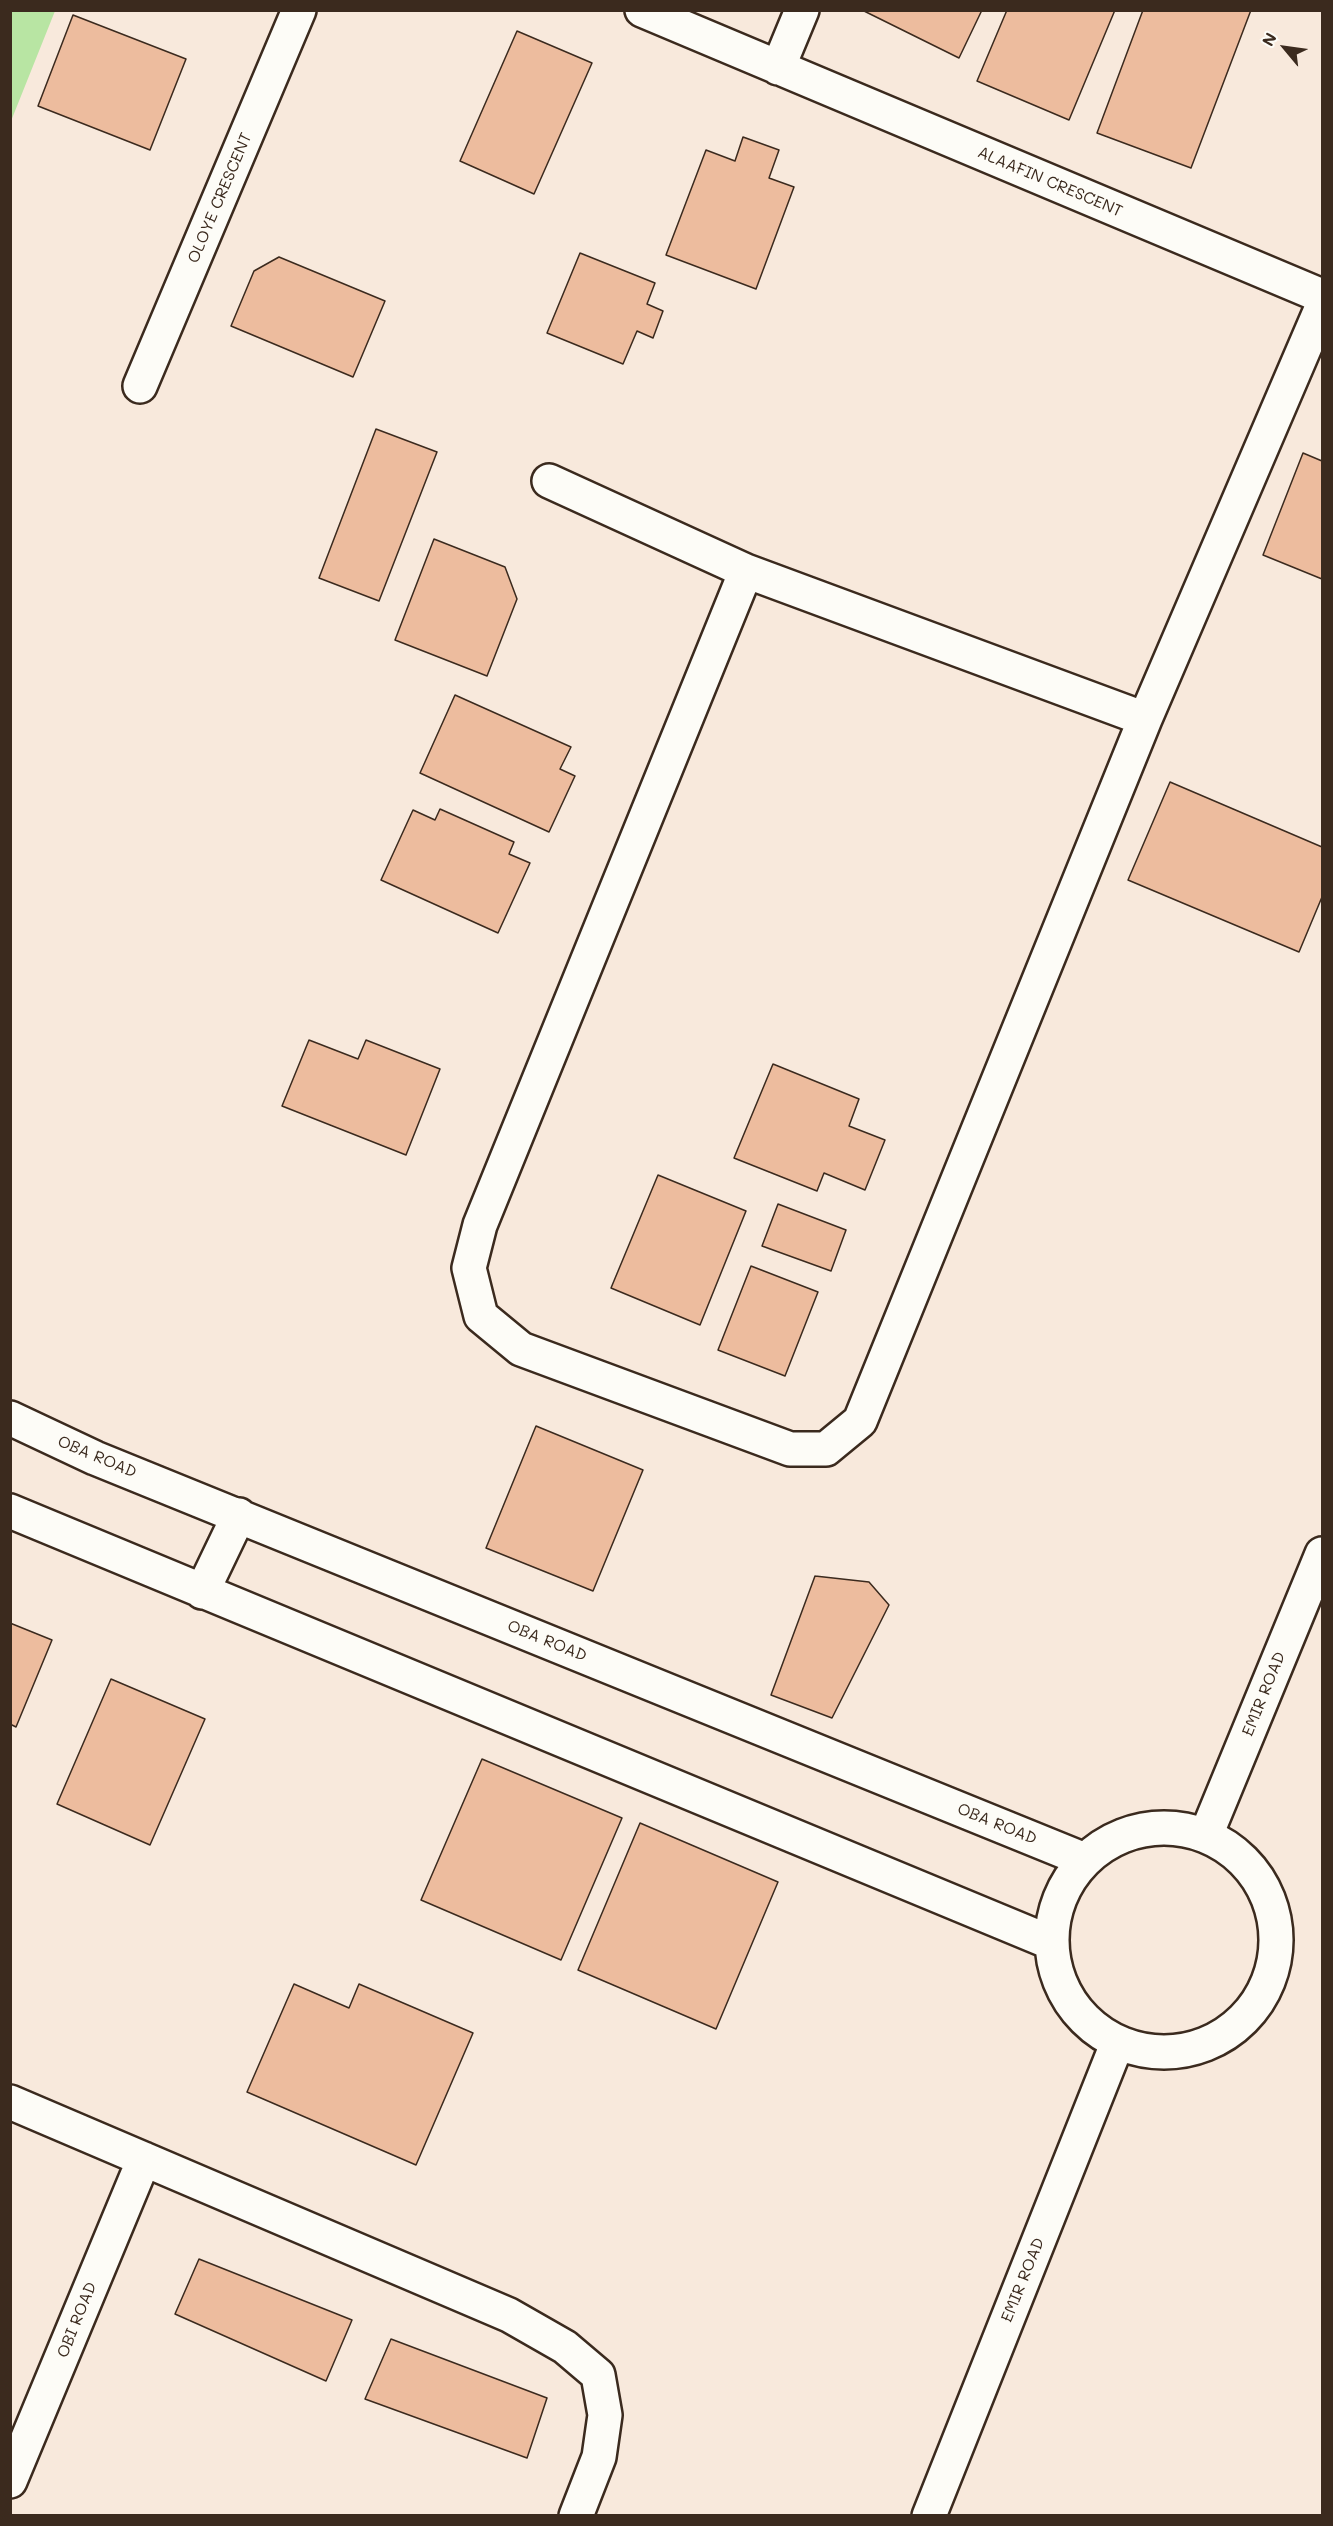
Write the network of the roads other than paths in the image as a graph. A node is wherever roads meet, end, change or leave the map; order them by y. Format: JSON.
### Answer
{"nodes":[{"id":1,"x":299,"y":10,"type":"edge"},
{"id":2,"x":642,"y":10,"type":"edge"},
{"id":3,"x":802,"y":10,"type":"edge"},
{"id":4,"x":778,"y":68,"type":"junction"},
{"id":5,"x":1323,"y":296,"type":"edge"},
{"id":6,"x":1323,"y":307,"type":"edge"},
{"id":7,"x":140,"y":386,"type":"dead end"},
{"id":8,"x":549,"y":481,"type":"dead end"},
{"id":9,"x":746,"y":571,"type":"junction"},
{"id":10,"x":1145,"y":719,"type":"junction"},
{"id":11,"x":12,"y":1425,"type":"edge"},
{"id":12,"x":10,"y":1511,"type":"edge"},
{"id":13,"x":239,"y":1515,"type":"junction"},
{"id":14,"x":1323,"y":1554,"type":"edge"},
{"id":15,"x":202,"y":1592,"type":"junction"},
{"id":16,"x":1206,"y":1835,"type":"junction"},
{"id":17,"x":1085,"y":1860,"type":"junction"},
{"id":18,"x":1052,"y":1943,"type":"junction"},
{"id":19,"x":1117,"y":2044,"type":"junction"},
{"id":20,"x":10,"y":2102,"type":"edge"},
{"id":21,"x":144,"y":2159,"type":"junction"},
{"id":22,"x":10,"y":2481,"type":"edge"},
{"id":23,"x":576,"y":2516,"type":"edge"},
{"id":24,"x":929,"y":2516,"type":"edge"}],
"edges":[{"from":1,"to":7,"type":"street","name":"OLOYE CRESCENT"},
{"from":2,"to":4,"type":"street","name":"ALAAFIN CRESCENT"},
{"from":3,"to":4,"type":"street"},
{"from":4,"to":5,"type":"street","name":"ALAAFIN CRESCENT"},
{"from":6,"to":10,"type":"street"},
{"from":8,"to":9,"type":"street"},
{"from":9,"to":10,"type":"street"},
{"from":9,"to":10,"type":"street"},
{"from":11,"to":13,"type":"street","name":"OBA ROAD"},
{"from":12,"to":15,"type":"street"},
{"from":13,"to":15,"type":"street"},
{"from":13,"to":17,"type":"street","name":"OBA ROAD"},
{"from":14,"to":16,"type":"street","name":"EMIR ROAD"},
{"from":15,"to":18,"type":"street"},
{"from":16,"to":17,"type":"street"},
{"from":16,"to":19,"type":"street"},
{"from":17,"to":18,"type":"street"},
{"from":18,"to":19,"type":"street"},
{"from":19,"to":24,"type":"street","name":"EMIR ROAD"},
{"from":20,"to":21,"type":"street"},
{"from":21,"to":22,"type":"street","name":"OBI ROAD"},
{"from":21,"to":23,"type":"street"}]}
